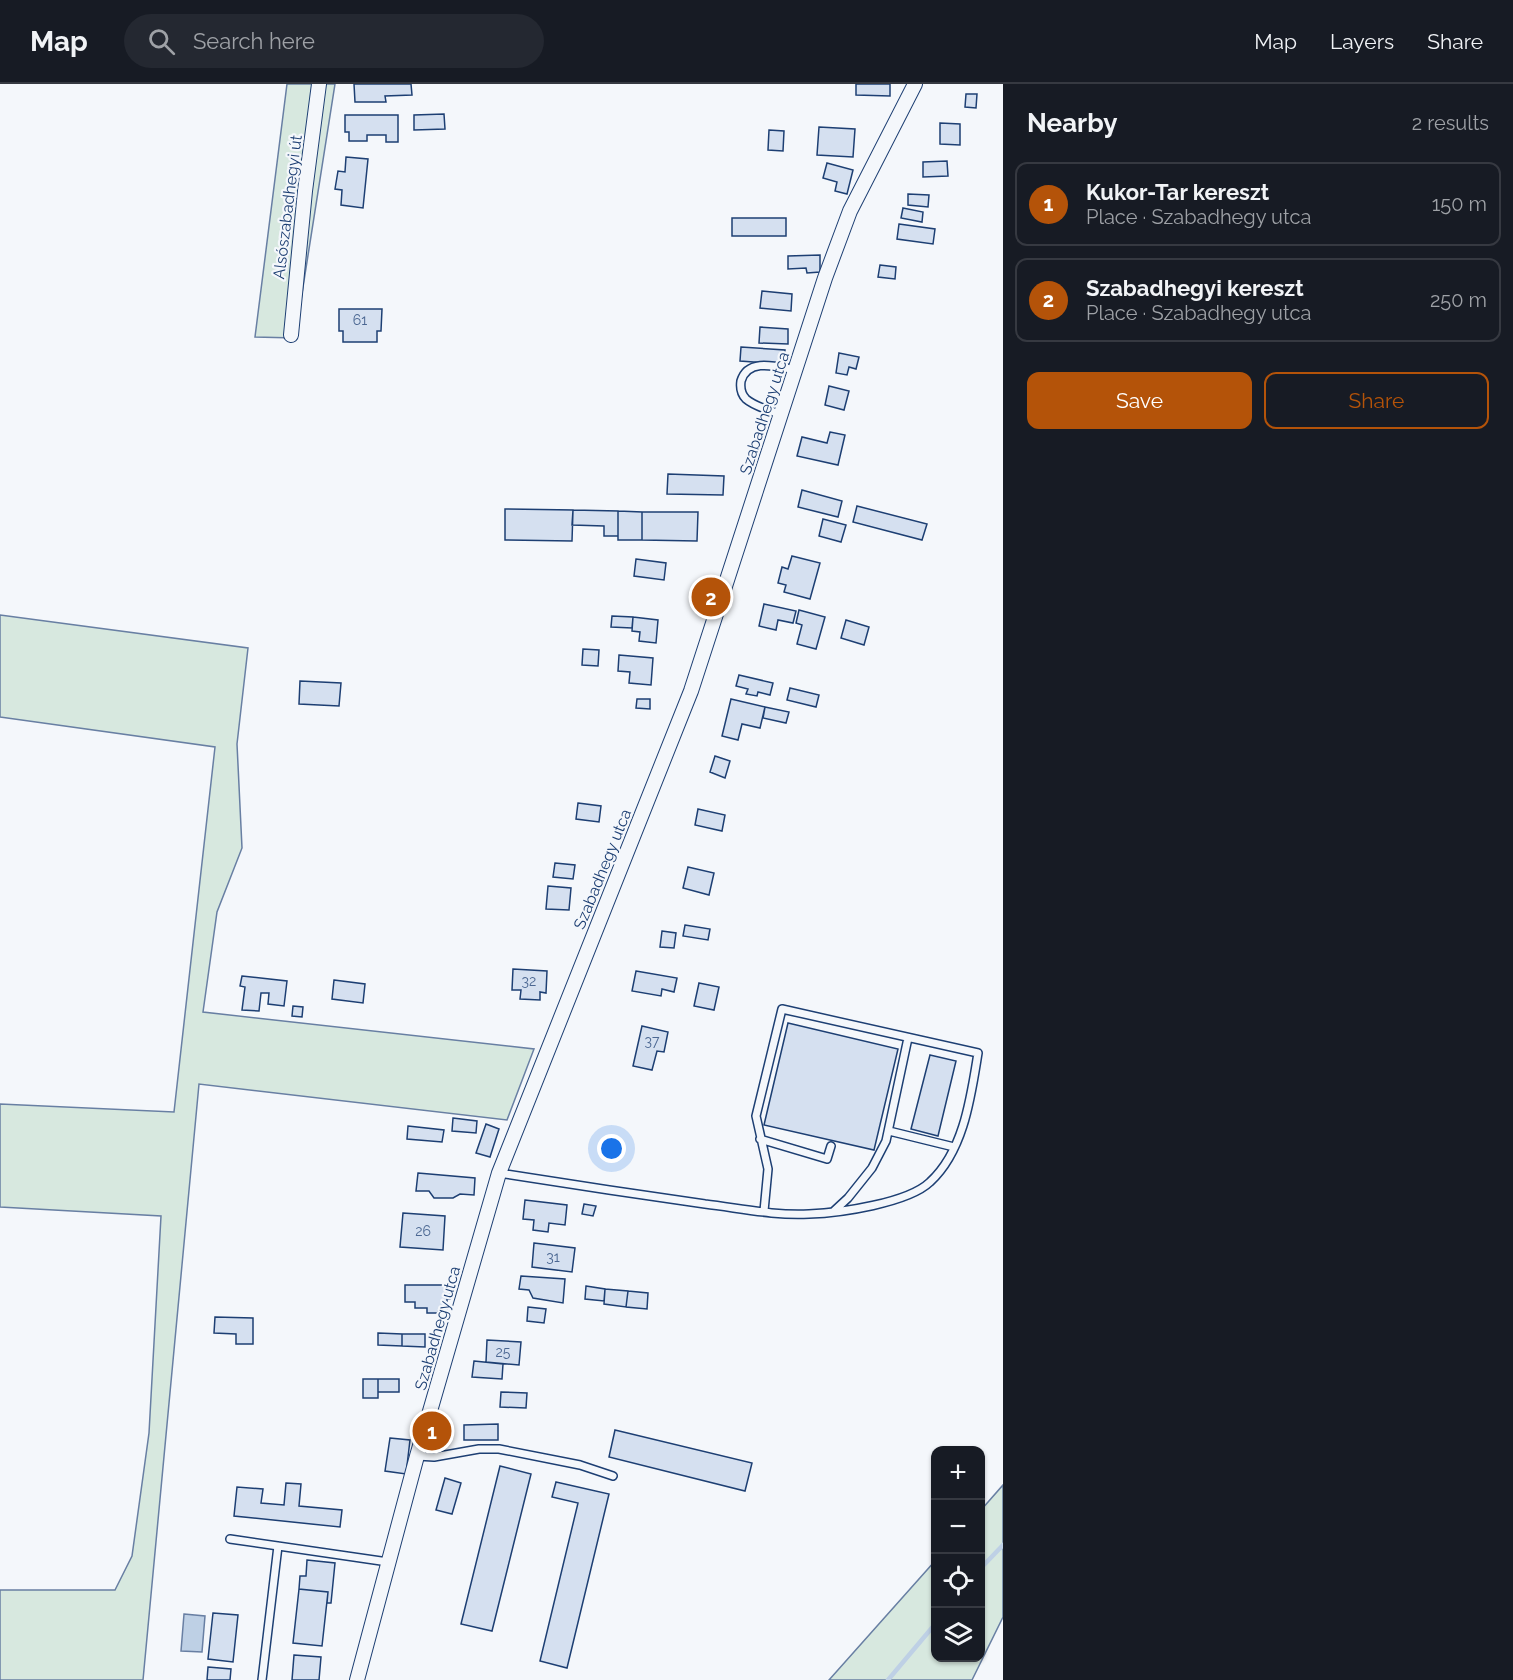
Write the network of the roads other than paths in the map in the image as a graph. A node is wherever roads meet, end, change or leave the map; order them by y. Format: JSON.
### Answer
{"nodes":[{"id":1,"x":319,"y":84,"type":"edge"},
{"id":2,"x":915,"y":84,"type":"edge"},
{"id":3,"x":291,"y":335,"type":"dead end"},
{"id":4,"x":796,"y":370,"type":"junction"},
{"id":5,"x":781,"y":415,"type":"junction"},
{"id":6,"x":908,"y":1038,"type":"junction"},
{"id":7,"x":889,"y":1131,"type":"junction"},
{"id":8,"x":760,"y":1139,"type":"junction"},
{"id":9,"x":831,"y":1146,"type":"dead end"},
{"id":10,"x":954,"y":1147,"type":"junction"},
{"id":11,"x":499,"y":1173,"type":"junction"},
{"id":12,"x":764,"y":1211,"type":"junction"},
{"id":13,"x":834,"y":1211,"type":"junction"},
{"id":14,"x":417,"y":1456,"type":"junction"},
{"id":15,"x":613,"y":1476,"type":"dead end"},
{"id":16,"x":230,"y":1539,"type":"dead end"},
{"id":17,"x":278,"y":1546,"type":"junction"},
{"id":18,"x":388,"y":1562,"type":"junction"},
{"id":19,"x":262,"y":1680,"type":"edge"},
{"id":20,"x":357,"y":1680,"type":"edge"}],
"edges":[{"from":1,"to":3,"type":"street","name":"Alsószabadhegyi út"},
{"from":2,"to":4,"type":"street","name":"Szabadhegy utca"},
{"from":4,"to":5,"type":"street","name":"Szabadhegy utca"},
{"from":4,"to":5,"type":"lane"},
{"from":5,"to":11,"type":"street","name":"Szabadhegy utca"},
{"from":6,"to":7,"type":"lane"},
{"from":6,"to":8,"type":"lane"},
{"from":6,"to":10,"type":"lane"},
{"from":7,"to":10,"type":"lane"},
{"from":7,"to":13,"type":"lane"},
{"from":8,"to":9,"type":"lane"},
{"from":8,"to":12,"type":"lane"},
{"from":10,"to":13,"type":"lane"},
{"from":11,"to":12,"type":"lane"},
{"from":11,"to":14,"type":"street","name":"Szabadhegy utca"},
{"from":12,"to":13,"type":"lane"},
{"from":14,"to":15,"type":"lane"},
{"from":14,"to":18,"type":"street","name":"Szabadhegy utca"},
{"from":16,"to":17,"type":"lane"},
{"from":17,"to":18,"type":"lane"},
{"from":17,"to":19,"type":"lane"},
{"from":18,"to":20,"type":"street","name":"Szabadhegy utca"}]}
